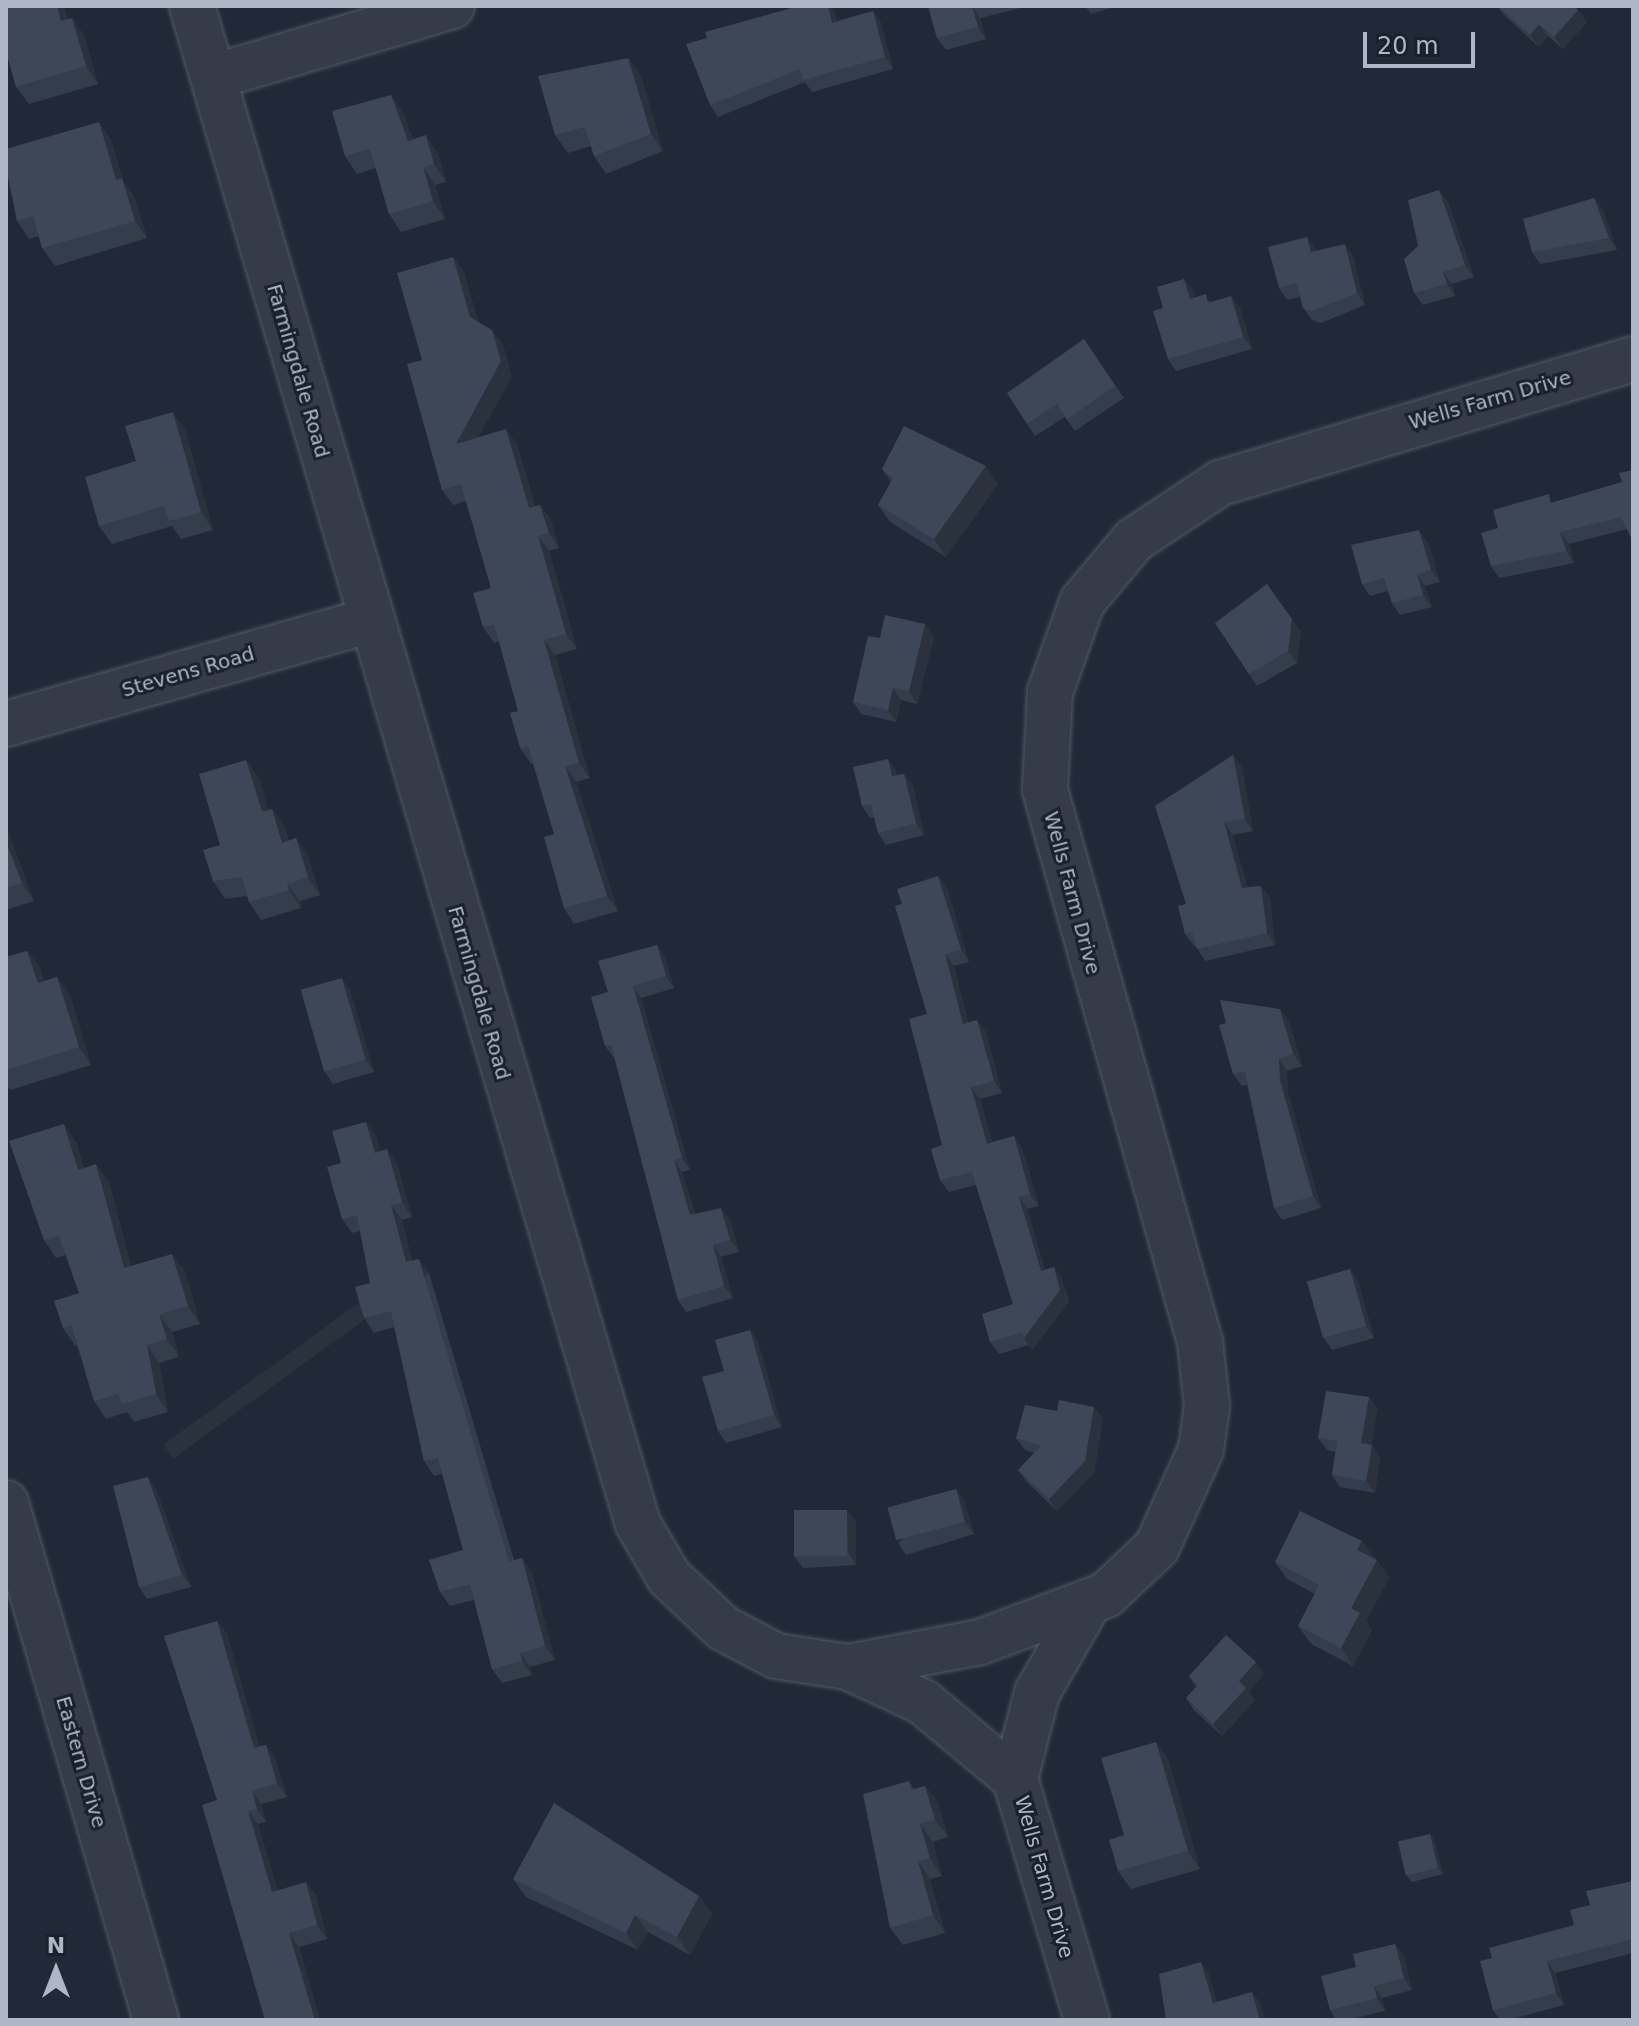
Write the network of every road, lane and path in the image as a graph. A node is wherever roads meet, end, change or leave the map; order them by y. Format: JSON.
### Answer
{"nodes":[{"id":1,"x":192,"y":6,"type":"edge"},
{"id":2,"x":452,"y":6,"type":"edge"},
{"id":3,"x":213,"y":77,"type":"junction"},
{"id":4,"x":1633,"y":359,"type":"edge"},
{"id":5,"x":371,"y":620,"type":"junction"},
{"id":6,"x":6,"y":724,"type":"edge"},
{"id":7,"x":6,"y":1503,"type":"edge"},
{"id":8,"x":1088,"y":1604,"type":"junction"},
{"id":9,"x":848,"y":1667,"type":"junction"},
{"id":10,"x":1015,"y":1779,"type":"junction"},
{"id":11,"x":156,"y":2020,"type":"edge"},
{"id":12,"x":1087,"y":2020,"type":"edge"}],
"edges":[{"from":1,"to":3,"type":"street","name":"Farmingdale Road"},
{"from":2,"to":3,"type":"street"},
{"from":3,"to":5,"type":"street","name":"Farmingdale Road"},
{"from":4,"to":8,"type":"street","name":"Wells Farm Drive"},
{"from":5,"to":6,"type":"street","name":"Stevens Road"},
{"from":5,"to":9,"type":"street","name":"Farmingdale Road"},
{"from":7,"to":11,"type":"street","name":"Eastern Drive"},
{"from":8,"to":9,"type":"street","name":"Wells Farm Drive"},
{"from":8,"to":10,"type":"street","name":"Wells Farm Drive"},
{"from":9,"to":10,"type":"street","name":"Farmingdale Road"},
{"from":10,"to":12,"type":"street","name":"Wells Farm Drive"}]}
